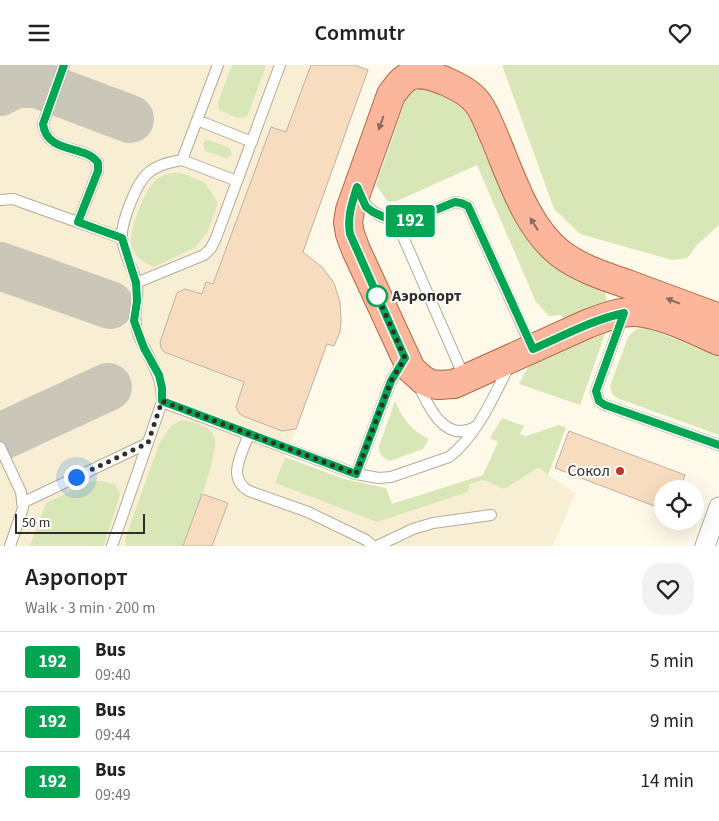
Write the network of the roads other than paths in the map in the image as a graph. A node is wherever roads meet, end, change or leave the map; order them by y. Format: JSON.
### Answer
{"nodes":[{"id":1,"x":64,"y":65,"type":"edge"},
{"id":2,"x":218,"y":65,"type":"edge"},
{"id":3,"x":280,"y":65,"type":"edge"},
{"id":4,"x":424,"y":71,"type":"edge"},
{"id":5,"x":197,"y":120,"type":"junction"},
{"id":6,"x":252,"y":141,"type":"junction"},
{"id":7,"x":182,"y":160,"type":"junction"},
{"id":8,"x":237,"y":181,"type":"junction"},
{"id":9,"x":357,"y":187,"type":"junction"},
{"id":10,"x":0,"y":200,"type":"edge"},
{"id":11,"x":78,"y":222,"type":"junction"},
{"id":12,"x":397,"y":223,"type":"junction"},
{"id":13,"x":122,"y":238,"type":"junction"},
{"id":14,"x":136,"y":283,"type":"junction"},
{"id":15,"x":624,"y":313,"type":"junction"},
{"id":16,"x":719,"y":319,"type":"edge"},
{"id":17,"x":719,"y":341,"type":"edge"},
{"id":18,"x":523,"y":354,"type":"junction"},
{"id":19,"x":408,"y":363,"type":"junction"},
{"id":20,"x":465,"y":380,"type":"junction"},
{"id":21,"x":162,"y":401,"type":"junction"},
{"id":22,"x":476,"y":426,"type":"junction"},
{"id":23,"x":249,"y":434,"type":"junction"},
{"id":24,"x":148,"y":443,"type":"junction"},
{"id":25,"x":719,"y":445,"type":"edge"},
{"id":26,"x":0,"y":447,"type":"edge"},
{"id":27,"x":356,"y":474,"type":"junction"},
{"id":28,"x":22,"y":503,"type":"junction"},
{"id":29,"x":719,"y":507,"type":"edge"},
{"id":30,"x":491,"y":515,"type":"dead end"},
{"id":31,"x":10,"y":546,"type":"edge"},
{"id":32,"x":112,"y":546,"type":"edge"},
{"id":33,"x":375,"y":546,"type":"edge"},
{"id":34,"x":705,"y":546,"type":"edge"}],
"edges":[{"from":1,"to":11,"type":"lane"},
{"from":2,"to":5,"type":"lane"},
{"from":3,"to":6,"type":"lane"},
{"from":4,"to":9,"type":"main road","one_way":true},
{"from":16,"to":4,"type":"main road","one_way":true},
{"from":5,"to":6,"type":"lane"},
{"from":5,"to":7,"type":"lane"},
{"from":6,"to":8,"type":"lane"},
{"from":7,"to":8,"type":"lane"},
{"from":7,"to":13,"type":"lane"},
{"from":8,"to":14,"type":"lane"},
{"from":9,"to":12,"type":"lane"},
{"from":9,"to":19,"type":"main road"},
{"from":10,"to":11,"type":"lane"},
{"from":11,"to":13,"type":"lane"},
{"from":12,"to":18,"type":"lane"},
{"from":12,"to":20,"type":"lane"},
{"from":13,"to":14,"type":"lane"},
{"from":14,"to":21,"type":"lane"},
{"from":15,"to":17,"type":"main road"},
{"from":15,"to":18,"type":"main road"},
{"from":15,"to":25,"type":"lane"},
{"from":18,"to":20,"type":"main road"},
{"from":18,"to":22,"type":"lane"},
{"from":19,"to":20,"type":"main road"},
{"from":19,"to":22,"type":"lane"},
{"from":19,"to":27,"type":"lane"},
{"from":21,"to":23,"type":"lane"},
{"from":21,"to":24,"type":"lane"},
{"from":22,"to":27,"type":"lane"},
{"from":23,"to":27,"type":"lane"},
{"from":23,"to":33,"type":"lane"},
{"from":24,"to":28,"type":"lane"},
{"from":24,"to":32,"type":"lane"},
{"from":26,"to":28,"type":"lane"},
{"from":28,"to":31,"type":"lane"},
{"from":29,"to":34,"type":"street"},
{"from":30,"to":33,"type":"lane"}]}
